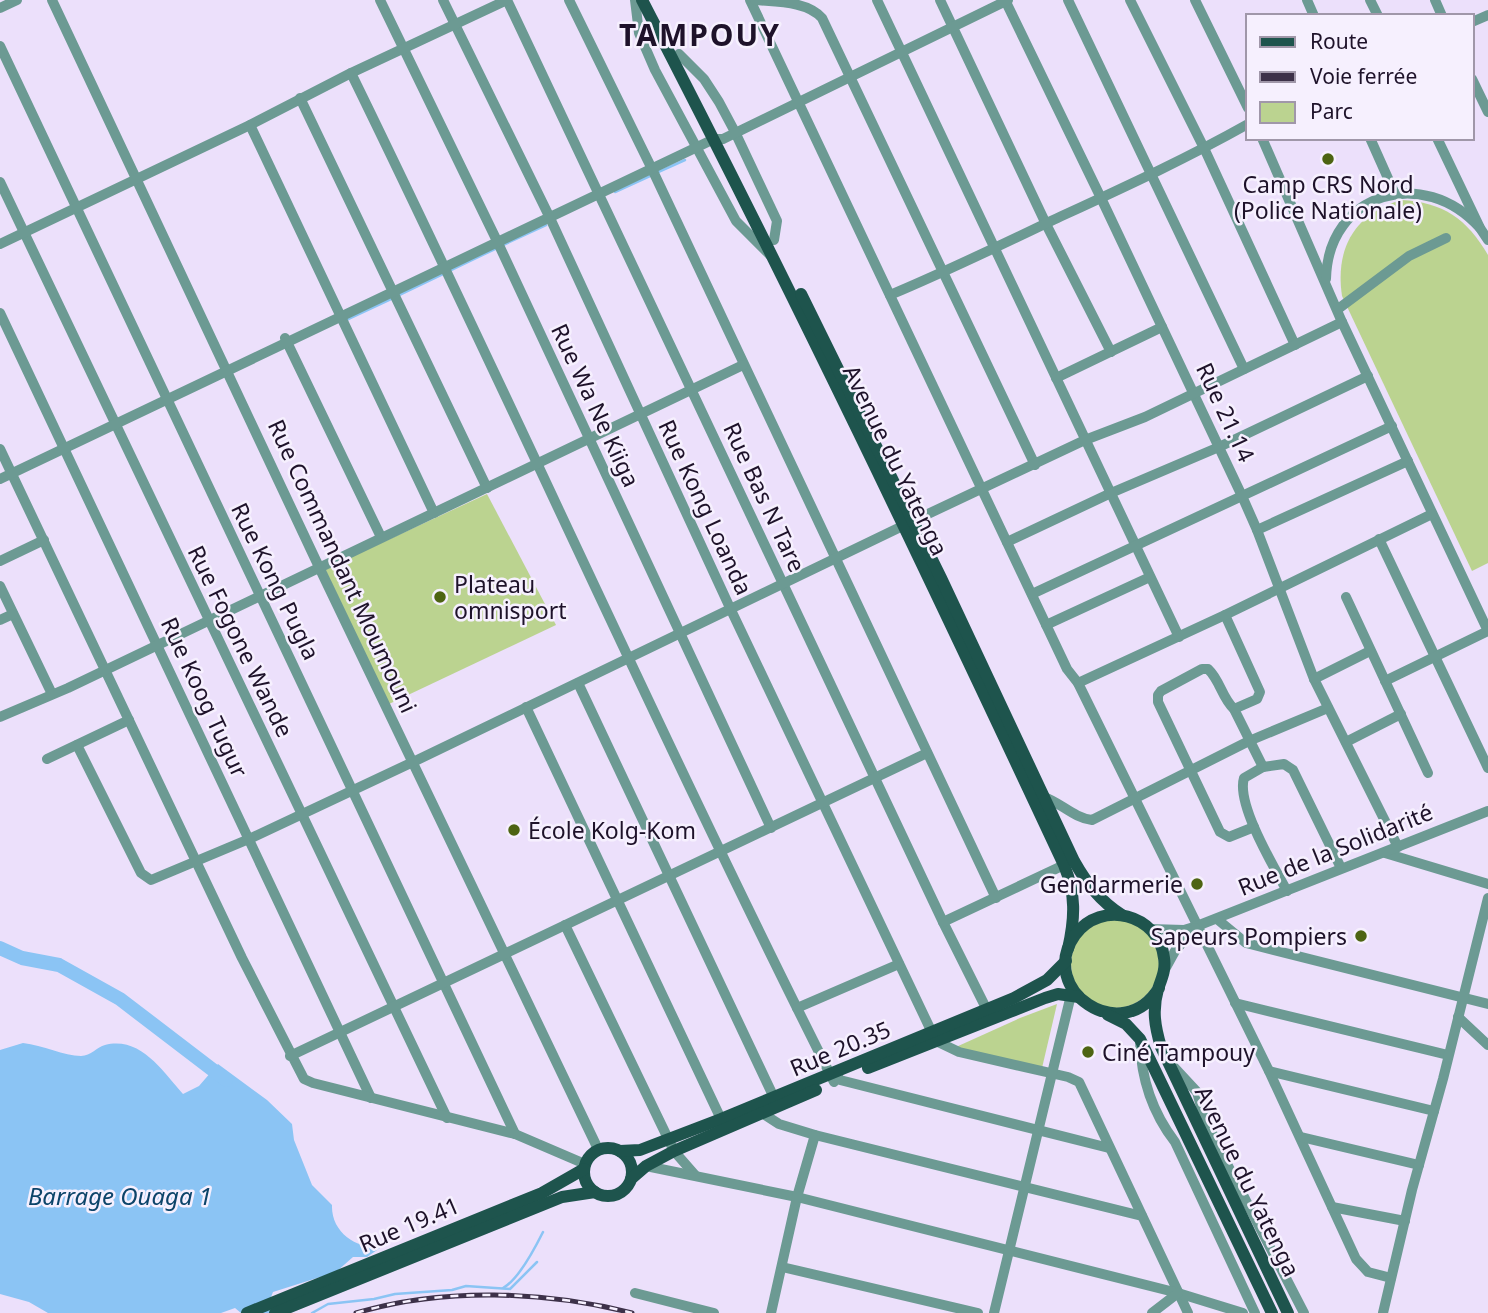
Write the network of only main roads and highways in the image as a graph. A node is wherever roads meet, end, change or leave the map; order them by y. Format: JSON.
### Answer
{"nodes":[{"id":1,"x":642,"y":0,"type":"edge"},
{"id":2,"x":652,"y":0,"type":"edge"},
{"id":3,"x":718,"y":139,"type":"junction"},
{"id":4,"x":909,"y":523,"type":"junction"},
{"id":5,"x":1022,"y":763,"type":"junction"},
{"id":6,"x":1122,"y":915,"type":"junction"},
{"id":7,"x":1067,"y":955,"type":"junction"},
{"id":8,"x":1159,"y":988,"type":"junction"},
{"id":9,"x":1075,"y":996,"type":"junction"},
{"id":10,"x":1101,"y":1012,"type":"junction"},
{"id":11,"x":934,"y":1037,"type":"junction"},
{"id":12,"x":776,"y":1102,"type":"junction"},
{"id":13,"x":671,"y":1145,"type":"junction"},
{"id":14,"x":620,"y":1151,"type":"junction"},
{"id":15,"x":585,"y":1166,"type":"junction"},
{"id":16,"x":631,"y":1179,"type":"junction"},
{"id":17,"x":595,"y":1192,"type":"junction"},
{"id":18,"x":278,"y":1308,"type":"edge"},
{"id":19,"x":247,"y":1313,"type":"edge"},
{"id":20,"x":1272,"y":1313,"type":"edge"},
{"id":21,"x":1288,"y":1313,"type":"edge"}],
"edges":[{"from":1,"to":3,"type":"main road","name":"Avenue du Yatenga"},
{"from":2,"to":3,"type":"main road","name":"Avenue du Yatenga"},
{"from":3,"to":4,"type":"main road","name":"Avenue du Yatenga"},
{"from":3,"to":4,"type":"main road","name":"Avenue du Yatenga"},
{"from":4,"to":5,"type":"main road","name":"Avenue du Yatenga"},
{"from":5,"to":6,"type":"main road","name":"Avenue du Yatenga"},
{"from":5,"to":7,"type":"main road","name":"Avenue du Yatenga"},
{"from":6,"to":7,"type":"main road"},
{"from":6,"to":8,"type":"main road"},
{"from":7,"to":9,"type":"main road"},
{"from":7,"to":11,"type":"main road","name":"Rue 20.35"},
{"from":8,"to":10,"type":"main road"},
{"from":8,"to":21,"type":"main road","name":"Avenue du Yatenga"},
{"from":9,"to":10,"type":"main road"},
{"from":9,"to":11,"type":"main road","name":"Rue 20.35"},
{"from":10,"to":20,"type":"main road","name":"Avenue du Yatenga"},
{"from":11,"to":12,"type":"main road","name":"Rue 20.35"},
{"from":12,"to":13,"type":"main road","name":"Rue 20.35"},
{"from":12,"to":13,"type":"main road","name":"Rue 20.35"},
{"from":13,"to":14,"type":"main road","name":"Rue 20.35"},
{"from":13,"to":16,"type":"main road","name":"Rue 20.35"},
{"from":14,"to":15,"type":"main road"},
{"from":14,"to":16,"type":"main road"},
{"from":15,"to":17,"type":"main road"},
{"from":15,"to":18,"type":"main road","name":"Rue 19.41"},
{"from":16,"to":17,"type":"main road"},
{"from":17,"to":18,"type":"main road","name":"Rue 19.41"},
{"from":18,"to":19,"type":"main road","name":"Rue 19.41"}]}
